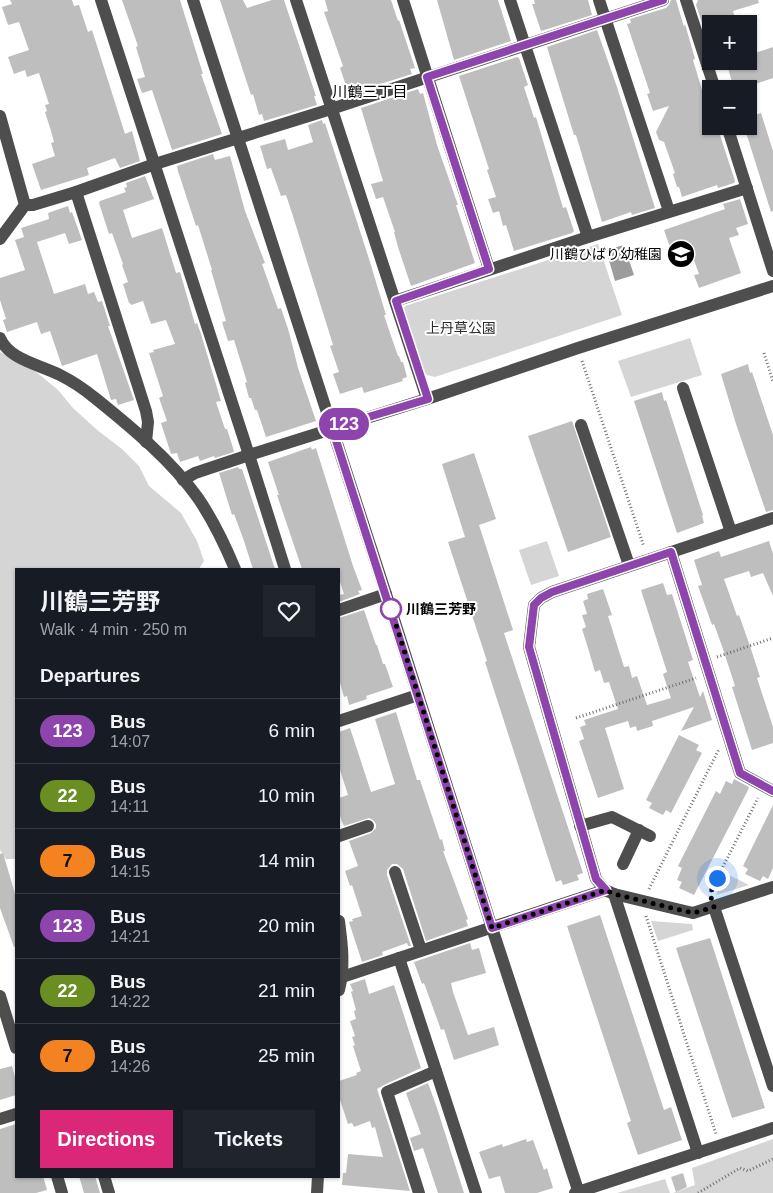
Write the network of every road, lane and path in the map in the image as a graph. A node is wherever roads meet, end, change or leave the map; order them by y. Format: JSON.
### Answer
{"nodes":[{"id":1,"x":102,"y":0,"type":"edge"},
{"id":2,"x":193,"y":0,"type":"edge"},
{"id":3,"x":296,"y":0,"type":"edge"},
{"id":4,"x":403,"y":0,"type":"edge"},
{"id":5,"x":510,"y":0,"type":"edge"},
{"id":6,"x":599,"y":0,"type":"edge"},
{"id":7,"x":663,"y":0,"type":"edge"},
{"id":8,"x":686,"y":0,"type":"edge"},
{"id":9,"x":605,"y":19,"type":"junction"},
{"id":10,"x":524,"y":45,"type":"junction"},
{"id":11,"x":427,"y":77,"type":"junction"},
{"id":12,"x":712,"y":80,"type":"edge"},
{"id":13,"x":331,"y":109,"type":"junction"},
{"id":14,"x":0,"y":116,"type":"edge"},
{"id":15,"x":730,"y":135,"type":"edge"},
{"id":16,"x":237,"y":138,"type":"junction"},
{"id":17,"x":155,"y":164,"type":"junction"},
{"id":18,"x":747,"y":188,"type":"junction"},
{"id":19,"x":76,"y":192,"type":"junction"},
{"id":20,"x":25,"y":205,"type":"junction"},
{"id":21,"x":668,"y":211,"type":"junction"},
{"id":22,"x":588,"y":236,"type":"junction"},
{"id":23,"x":0,"y":240,"type":"edge"},
{"id":24,"x":489,"y":269,"type":"junction"},
{"id":25,"x":773,"y":271,"type":"edge"},
{"id":26,"x":773,"y":286,"type":"edge"},
{"id":27,"x":396,"y":301,"type":"junction"},
{"id":28,"x":0,"y":338,"type":"edge"},
{"id":29,"x":578,"y":348,"type":"junction"},
{"id":30,"x":764,"y":354,"type":"dead end"},
{"id":31,"x":773,"y":382,"type":"edge"},
{"id":32,"x":683,"y":388,"type":"dead end"},
{"id":33,"x":428,"y":399,"type":"junction"},
{"id":34,"x":581,"y":425,"type":"dead end"},
{"id":35,"x":332,"y":428,"type":"junction"},
{"id":36,"x":146,"y":442,"type":"junction"},
{"id":37,"x":250,"y":455,"type":"junction"},
{"id":38,"x":183,"y":480,"type":"junction"},
{"id":39,"x":773,"y":518,"type":"edge"},
{"id":40,"x":731,"y":532,"type":"junction"},
{"id":41,"x":671,"y":552,"type":"junction"},
{"id":42,"x":648,"y":560,"type":"junction"},
{"id":43,"x":629,"y":565,"type":"junction"},
{"id":44,"x":234,"y":568,"type":"edge"},
{"id":45,"x":285,"y":568,"type":"edge"},
{"id":46,"x":386,"y":594,"type":"junction"},
{"id":47,"x":340,"y":610,"type":"edge"},
{"id":48,"x":773,"y":638,"type":"edge"},
{"id":49,"x":705,"y":661,"type":"junction"},
{"id":50,"x":709,"y":674,"type":"junction"},
{"id":51,"x":418,"y":695,"type":"junction"},
{"id":52,"x":576,"y":718,"type":"dead end"},
{"id":53,"x":340,"y":721,"type":"edge"},
{"id":54,"x":727,"y":733,"type":"junction"},
{"id":55,"x":768,"y":789,"type":"edge"},
{"id":56,"x":368,"y":826,"type":"dead end"},
{"id":57,"x":580,"y":826,"type":"junction"},
{"id":58,"x":340,"y":836,"type":"edge"},
{"id":59,"x":624,"y":864,"type":"dead end"},
{"id":60,"x":395,"y":872,"type":"dead end"},
{"id":61,"x":773,"y":887,"type":"edge"},
{"id":62,"x":610,"y":892,"type":"junction"},
{"id":63,"x":643,"y":901,"type":"junction"},
{"id":64,"x":714,"y":907,"type":"junction"},
{"id":65,"x":492,"y":928,"type":"junction"},
{"id":66,"x":340,"y":930,"type":"edge"},
{"id":67,"x":421,"y":950,"type":"junction"},
{"id":68,"x":398,"y":958,"type":"junction"},
{"id":69,"x":342,"y":977,"type":"junction"},
{"id":70,"x":340,"y":986,"type":"edge"},
{"id":71,"x":0,"y":996,"type":"edge"},
{"id":72,"x":15,"y":1045,"type":"edge"},
{"id":73,"x":436,"y":1071,"type":"junction"},
{"id":74,"x":773,"y":1086,"type":"edge"},
{"id":75,"x":15,"y":1114,"type":"edge"},
{"id":76,"x":0,"y":1119,"type":"edge"},
{"id":77,"x":773,"y":1128,"type":"edge"},
{"id":78,"x":720,"y":1145,"type":"junction"},
{"id":79,"x":698,"y":1153,"type":"junction"},
{"id":80,"x":773,"y":1159,"type":"edge"},
{"id":81,"x":58,"y":1178,"type":"edge"},
{"id":82,"x":105,"y":1178,"type":"edge"},
{"id":83,"x":318,"y":1178,"type":"edge"},
{"id":84,"x":62,"y":1193,"type":"edge"},
{"id":85,"x":109,"y":1193,"type":"edge"},
{"id":86,"x":317,"y":1193,"type":"edge"},
{"id":87,"x":419,"y":1193,"type":"edge"},
{"id":88,"x":476,"y":1193,"type":"edge"},
{"id":89,"x":578,"y":1193,"type":"edge"},
{"id":90,"x":698,"y":1193,"type":"edge"}],
"edges":[{"from":1,"to":17,"type":"street"},
{"from":2,"to":16,"type":"street"},
{"from":3,"to":13,"type":"street"},
{"from":4,"to":11,"type":"street"},
{"from":5,"to":10,"type":"street"},
{"from":6,"to":9,"type":"street"},
{"from":7,"to":9,"type":"street"},
{"from":8,"to":12,"type":"street"},
{"from":9,"to":10,"type":"street"},
{"from":9,"to":21,"type":"street"},
{"from":10,"to":11,"type":"street"},
{"from":10,"to":22,"type":"street"},
{"from":11,"to":13,"type":"street"},
{"from":11,"to":24,"type":"street"},
{"from":13,"to":16,"type":"street"},
{"from":13,"to":27,"type":"street"},
{"from":14,"to":20,"type":"street"},
{"from":15,"to":18,"type":"street"},
{"from":16,"to":17,"type":"street"},
{"from":16,"to":35,"type":"street"},
{"from":17,"to":19,"type":"street"},
{"from":17,"to":37,"type":"street"},
{"from":18,"to":21,"type":"street"},
{"from":18,"to":25,"type":"street"},
{"from":19,"to":20,"type":"street"},
{"from":19,"to":36,"type":"street"},
{"from":20,"to":23,"type":"street"},
{"from":21,"to":22,"type":"street"},
{"from":22,"to":24,"type":"street"},
{"from":24,"to":27,"type":"street"},
{"from":26,"to":29,"type":"street"},
{"from":27,"to":33,"type":"street"},
{"from":28,"to":36,"type":"street"},
{"from":29,"to":33,"type":"street"},
{"from":29,"to":42,"type":"path"},
{"from":30,"to":31,"type":"path"},
{"from":32,"to":40,"type":"street"},
{"from":33,"to":35,"type":"street"},
{"from":34,"to":43,"type":"street"},
{"from":35,"to":37,"type":"street"},
{"from":35,"to":46,"type":"street"},
{"from":36,"to":38,"type":"street"},
{"from":37,"to":38,"type":"street"},
{"from":37,"to":45,"type":"street"},
{"from":38,"to":44,"type":"street"},
{"from":39,"to":40,"type":"street"},
{"from":40,"to":41,"type":"street"},
{"from":41,"to":42,"type":"street"},
{"from":41,"to":49,"type":"street"},
{"from":42,"to":43,"type":"street"},
{"from":43,"to":57,"type":"street"},
{"from":46,"to":47,"type":"street"},
{"from":46,"to":51,"type":"street"},
{"from":48,"to":49,"type":"path"},
{"from":49,"to":50,"type":"street"},
{"from":50,"to":52,"type":"path"},
{"from":50,"to":54,"type":"street"},
{"from":51,"to":53,"type":"street"},
{"from":51,"to":65,"type":"street"},
{"from":54,"to":55,"type":"street"},
{"from":54,"to":63,"type":"path"},
{"from":55,"to":64,"type":"path"},
{"from":56,"to":58,"type":"street"},
{"from":57,"to":59,"type":"street"},
{"from":57,"to":62,"type":"street"},
{"from":60,"to":67,"type":"street"},
{"from":61,"to":64,"type":"street"},
{"from":62,"to":63,"type":"street"},
{"from":62,"to":65,"type":"street"},
{"from":62,"to":79,"type":"street"},
{"from":63,"to":64,"type":"street"},
{"from":63,"to":78,"type":"path"},
{"from":64,"to":74,"type":"street"},
{"from":65,"to":67,"type":"street"},
{"from":65,"to":89,"type":"street"},
{"from":66,"to":69,"type":"street"},
{"from":67,"to":68,"type":"street"},
{"from":68,"to":69,"type":"street"},
{"from":68,"to":73,"type":"street"},
{"from":69,"to":70,"type":"street"},
{"from":71,"to":72,"type":"street"},
{"from":73,"to":87,"type":"street"},
{"from":73,"to":88,"type":"street"},
{"from":75,"to":76,"type":"street"},
{"from":77,"to":78,"type":"street"},
{"from":78,"to":79,"type":"street"},
{"from":79,"to":89,"type":"street"},
{"from":80,"to":90,"type":"path"},
{"from":81,"to":84,"type":"street"},
{"from":82,"to":85,"type":"street"},
{"from":83,"to":86,"type":"street"}]}
